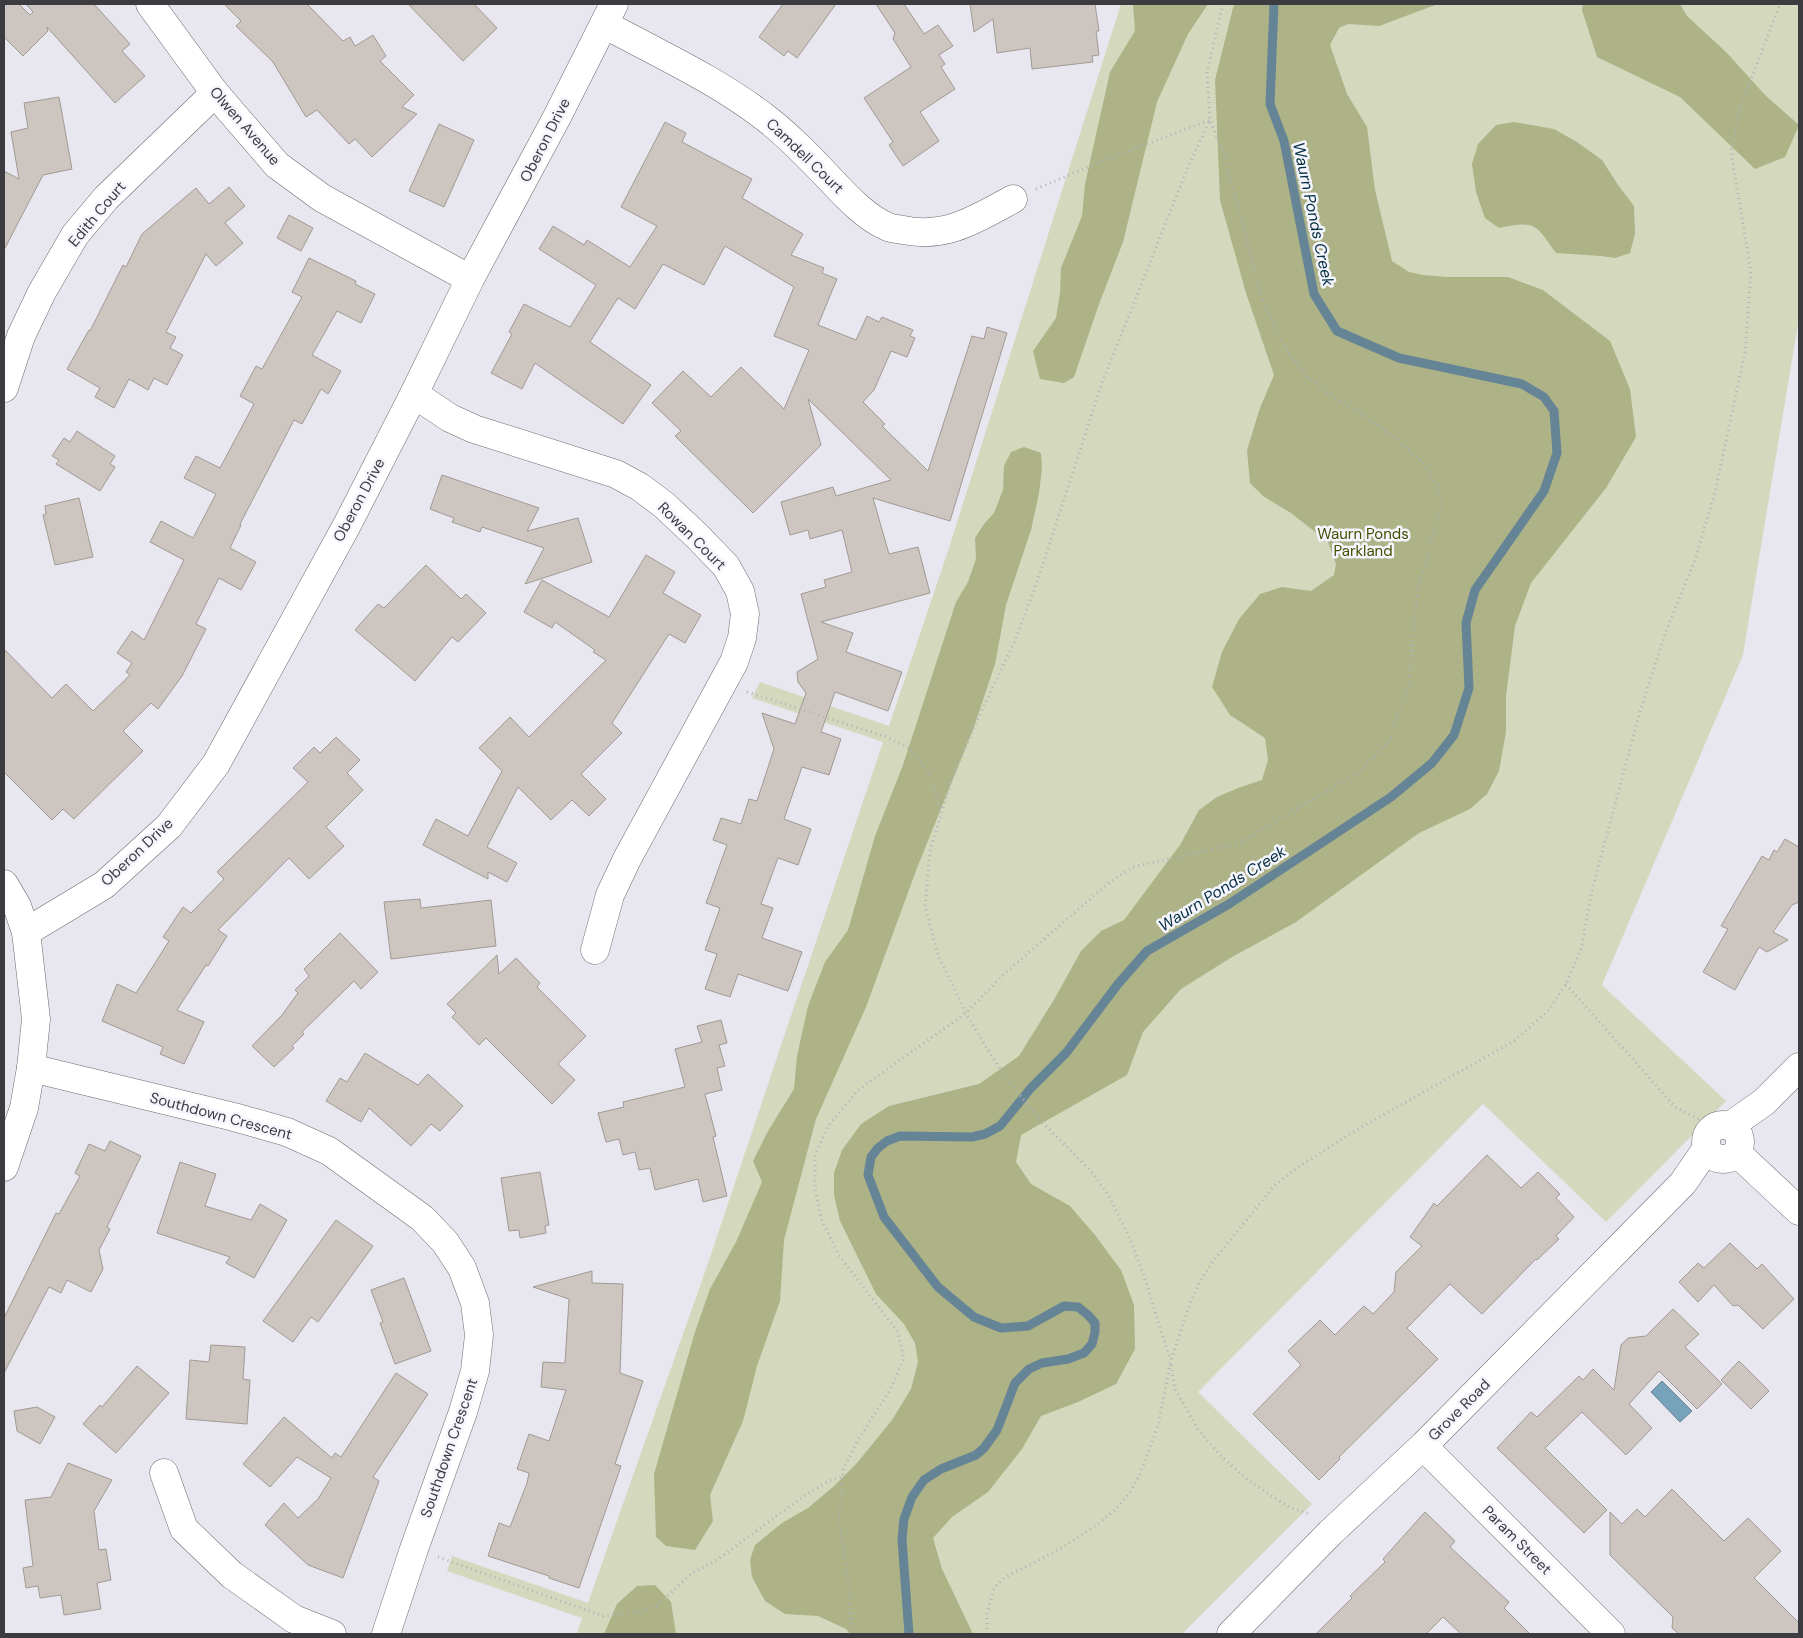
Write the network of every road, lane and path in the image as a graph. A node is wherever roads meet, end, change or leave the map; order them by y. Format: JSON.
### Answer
{"nodes":[{"id":1,"x":150,"y":4,"type":"edge"},
{"id":2,"x":1223,"y":4,"type":"edge"},
{"id":3,"x":1780,"y":4,"type":"edge"},
{"id":4,"x":609,"y":14,"type":"edge"},
{"id":5,"x":215,"y":93,"type":"junction"},
{"id":6,"x":1210,"y":120,"type":"junction"},
{"id":7,"x":1013,"y":199,"type":"joint"},
{"id":8,"x":470,"y":279,"type":"junction"},
{"id":9,"x":4,"y":388,"type":"edge"},
{"id":10,"x":414,"y":394,"type":"junction"},
{"id":11,"x":722,"y":684,"type":"junction"},
{"id":12,"x":942,"y":812,"type":"junction"},
{"id":13,"x":4,"y":884,"type":"edge"},
{"id":14,"x":26,"y":932,"type":"junction"},
{"id":15,"x":595,"y":950,"type":"dead end"},
{"id":16,"x":1566,"y":984,"type":"junction"},
{"id":17,"x":966,"y":1012,"type":"junction"},
{"id":18,"x":1799,"y":1067,"type":"edge"},
{"id":19,"x":31,"y":1068,"type":"junction"},
{"id":20,"x":1725,"y":1142,"type":"junction"},
{"id":21,"x":4,"y":1167,"type":"edge"},
{"id":22,"x":1799,"y":1211,"type":"edge"},
{"id":23,"x":1171,"y":1360,"type":"junction"},
{"id":24,"x":1423,"y":1446,"type":"junction"},
{"id":25,"x":164,"y":1473,"type":"dead end"},
{"id":26,"x":842,"y":1476,"type":"junction"},
{"id":27,"x":1330,"y":1533,"type":"junction"},
{"id":28,"x":414,"y":1549,"type":"junction"},
{"id":29,"x":332,"y":1634,"type":"edge"},
{"id":30,"x":386,"y":1634,"type":"edge"},
{"id":31,"x":852,"y":1634,"type":"edge"},
{"id":32,"x":987,"y":1634,"type":"edge"},
{"id":33,"x":1231,"y":1634,"type":"edge"},
{"id":34,"x":1611,"y":1634,"type":"edge"}],
"edges":[{"from":1,"to":5,"type":"street","name":"Olwen Avenue"},
{"from":2,"to":6,"type":"path"},
{"from":3,"to":16,"type":"path"},
{"from":4,"to":7,"type":"street","name":"Camdell Court"},
{"from":4,"to":8,"type":"street","name":"Oberon Drive"},
{"from":5,"to":8,"type":"street","name":"Olwen Avenue"},
{"from":5,"to":9,"type":"street","name":"Edith Court"},
{"from":6,"to":7,"type":"path"},
{"from":6,"to":12,"type":"path"},
{"from":6,"to":17,"type":"path"},
{"from":8,"to":10,"type":"street","name":"Oberon Drive"},
{"from":10,"to":11,"type":"street","name":"Rowan Court"},
{"from":10,"to":14,"type":"street","name":"Oberon Drive"},
{"from":11,"to":12,"type":"path"},
{"from":11,"to":15,"type":"street","name":"Rowan Court"},
{"from":12,"to":17,"type":"path"},
{"from":13,"to":14,"type":"street"},
{"from":14,"to":19,"type":"street"},
{"from":16,"to":20,"type":"path"},
{"from":16,"to":23,"type":"path"},
{"from":17,"to":23,"type":"path"},
{"from":17,"to":26,"type":"path"},
{"from":18,"to":20,"type":"street","name":"Grove Road"},
{"from":19,"to":21,"type":"street"},
{"from":19,"to":28,"type":"street","name":"Southdown Crescent"},
{"from":20,"to":22,"type":"street"},
{"from":20,"to":24,"type":"street","name":"Grove Road"},
{"from":23,"to":27,"type":"path"},
{"from":23,"to":32,"type":"path"},
{"from":24,"to":27,"type":"street","name":"Grove Road"},
{"from":24,"to":34,"type":"street","name":"Param Street"},
{"from":25,"to":29,"type":"street"},
{"from":26,"to":28,"type":"path"},
{"from":26,"to":31,"type":"path"},
{"from":27,"to":33,"type":"street","name":"Grove Road"},
{"from":28,"to":30,"type":"street","name":"Southdown Crescent"}]}
